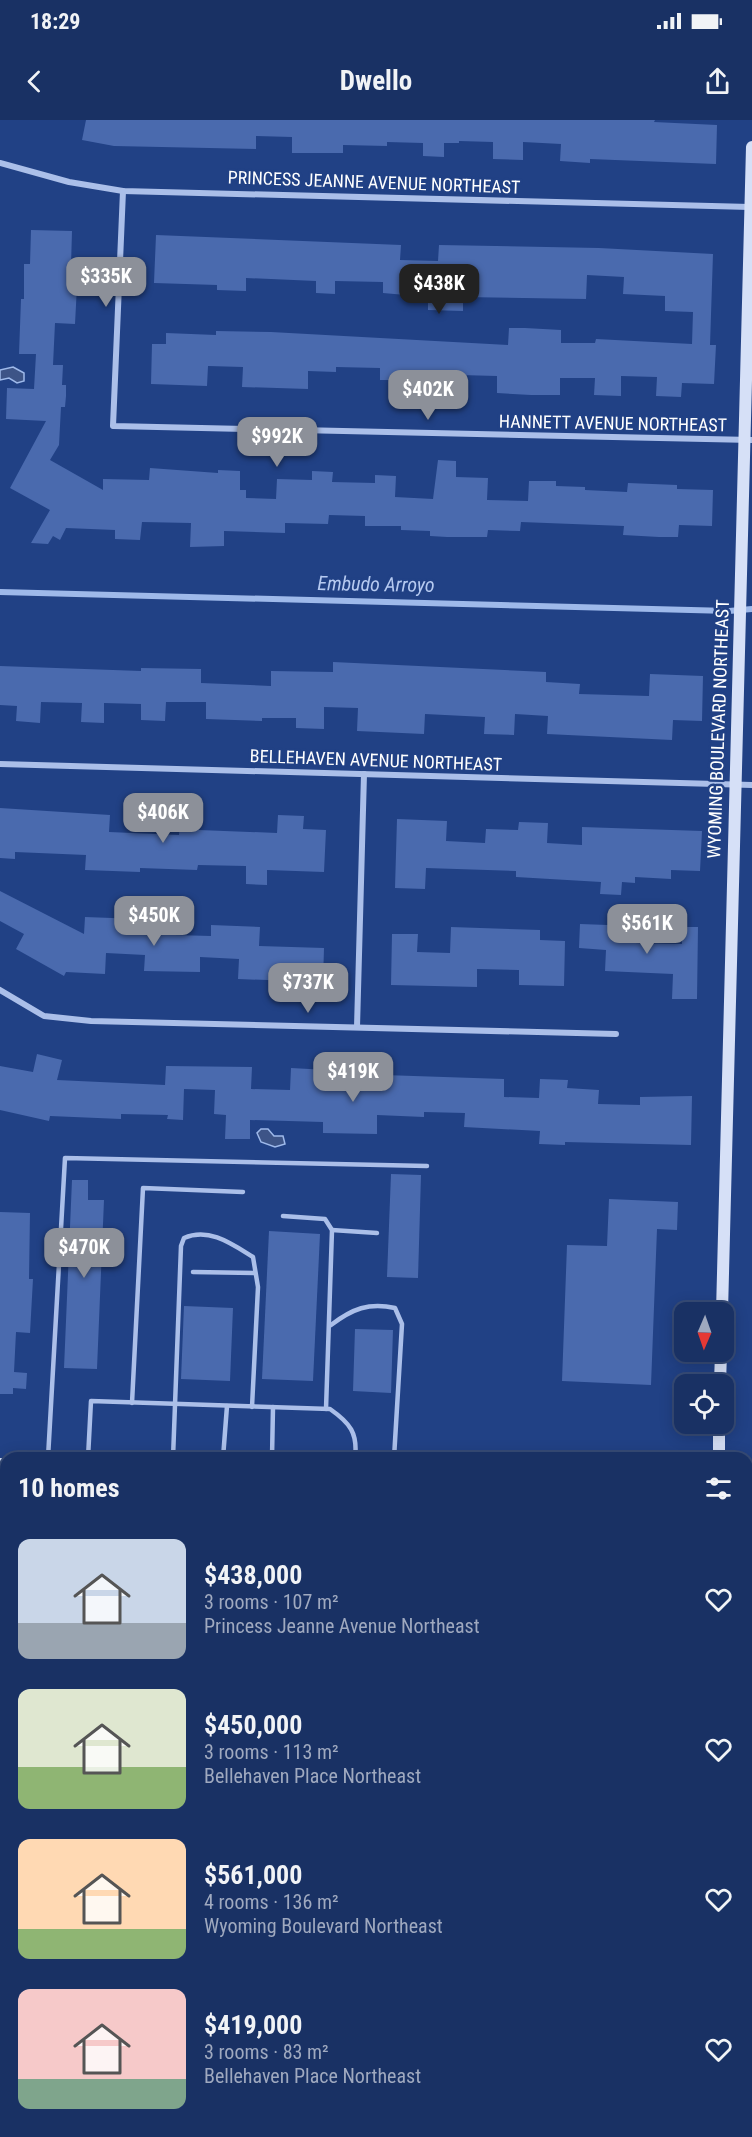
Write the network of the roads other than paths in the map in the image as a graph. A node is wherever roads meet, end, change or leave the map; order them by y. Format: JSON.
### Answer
{"nodes":[{"id":1,"x":752,"y":147,"type":"edge"},
{"id":2,"x":0,"y":163,"type":"edge"},
{"id":3,"x":123,"y":190,"type":"junction"},
{"id":4,"x":750,"y":207,"type":"junction"},
{"id":5,"x":747,"y":440,"type":"edge"},
{"id":6,"x":0,"y":764,"type":"edge"},
{"id":7,"x":364,"y":774,"type":"junction"},
{"id":8,"x":734,"y":785,"type":"junction"},
{"id":9,"x":752,"y":785,"type":"edge"},
{"id":10,"x":0,"y":990,"type":"edge"},
{"id":11,"x":357,"y":1027,"type":"junction"},
{"id":12,"x":616,"y":1034,"type":"dead end"},
{"id":13,"x":427,"y":1166,"type":"dead end"},
{"id":14,"x":243,"y":1192,"type":"dead end"},
{"id":15,"x":283,"y":1216,"type":"dead end"},
{"id":16,"x":332,"y":1230,"type":"junction"},
{"id":17,"x":377,"y":1233,"type":"dead end"},
{"id":18,"x":193,"y":1272,"type":"dead end"},
{"id":19,"x":255,"y":1273,"type":"junction"},
{"id":20,"x":722,"y":1302,"type":"edge"},
{"id":21,"x":331,"y":1326,"type":"junction"},
{"id":22,"x":132,"y":1403,"type":"junction"},
{"id":23,"x":174,"y":1404,"type":"junction"},
{"id":24,"x":226,"y":1406,"type":"junction"},
{"id":25,"x":252,"y":1407,"type":"junction"},
{"id":26,"x":273,"y":1407,"type":"junction"},
{"id":27,"x":326,"y":1409,"type":"junction"},
{"id":28,"x":719,"y":1434,"type":"edge"},
{"id":29,"x":48,"y":1452,"type":"edge"},
{"id":30,"x":88,"y":1452,"type":"edge"},
{"id":31,"x":173,"y":1452,"type":"edge"},
{"id":32,"x":223,"y":1452,"type":"edge"},
{"id":33,"x":272,"y":1452,"type":"edge"},
{"id":34,"x":355,"y":1452,"type":"edge"},
{"id":35,"x":393,"y":1452,"type":"edge"},
{"id":36,"x":718,"y":1452,"type":"edge"}],
"edges":[{"from":1,"to":4,"type":"main road","name":"WYOMING BOULEVARD NORTHEAST"},
{"from":2,"to":3,"type":"street","name":"PRINCESS JEANNE AVENUE NORTHEAST"},
{"from":3,"to":4,"type":"street","name":"PRINCESS JEANNE AVENUE NORTHEAST"},
{"from":3,"to":5,"type":"street","name":"HANNETT AVENUE NORTHEAST"},
{"from":4,"to":5,"type":"main road","name":"WYOMING BOULEVARD NORTHEAST"},
{"from":5,"to":8,"type":"main road","name":"WYOMING BOULEVARD NORTHEAST"},
{"from":6,"to":7,"type":"street","name":"BELLEHAVEN AVENUE NORTHEAST"},
{"from":7,"to":8,"type":"street","name":"BELLEHAVEN AVENUE NORTHEAST"},
{"from":7,"to":11,"type":"street"},
{"from":8,"to":9,"type":"street","name":"BELLEHAVEN AVENUE NORTHEAST"},
{"from":8,"to":20,"type":"main road","name":"WYOMING BOULEVARD NORTHEAST"},
{"from":10,"to":11,"type":"street"},
{"from":11,"to":12,"type":"street"},
{"from":13,"to":29,"type":"lane"},
{"from":14,"to":22,"type":"lane"},
{"from":15,"to":16,"type":"lane"},
{"from":16,"to":17,"type":"lane"},
{"from":16,"to":21,"type":"lane"},
{"from":18,"to":19,"type":"lane"},
{"from":19,"to":23,"type":"lane"},
{"from":19,"to":25,"type":"lane"},
{"from":21,"to":27,"type":"lane"},
{"from":21,"to":35,"type":"lane"},
{"from":22,"to":23,"type":"lane"},
{"from":22,"to":30,"type":"lane"},
{"from":23,"to":24,"type":"lane"},
{"from":23,"to":31,"type":"lane"},
{"from":24,"to":25,"type":"lane"},
{"from":24,"to":32,"type":"lane"},
{"from":25,"to":26,"type":"lane"},
{"from":26,"to":27,"type":"lane"},
{"from":26,"to":33,"type":"lane"},
{"from":27,"to":34,"type":"lane"},
{"from":28,"to":36,"type":"main road"}]}
